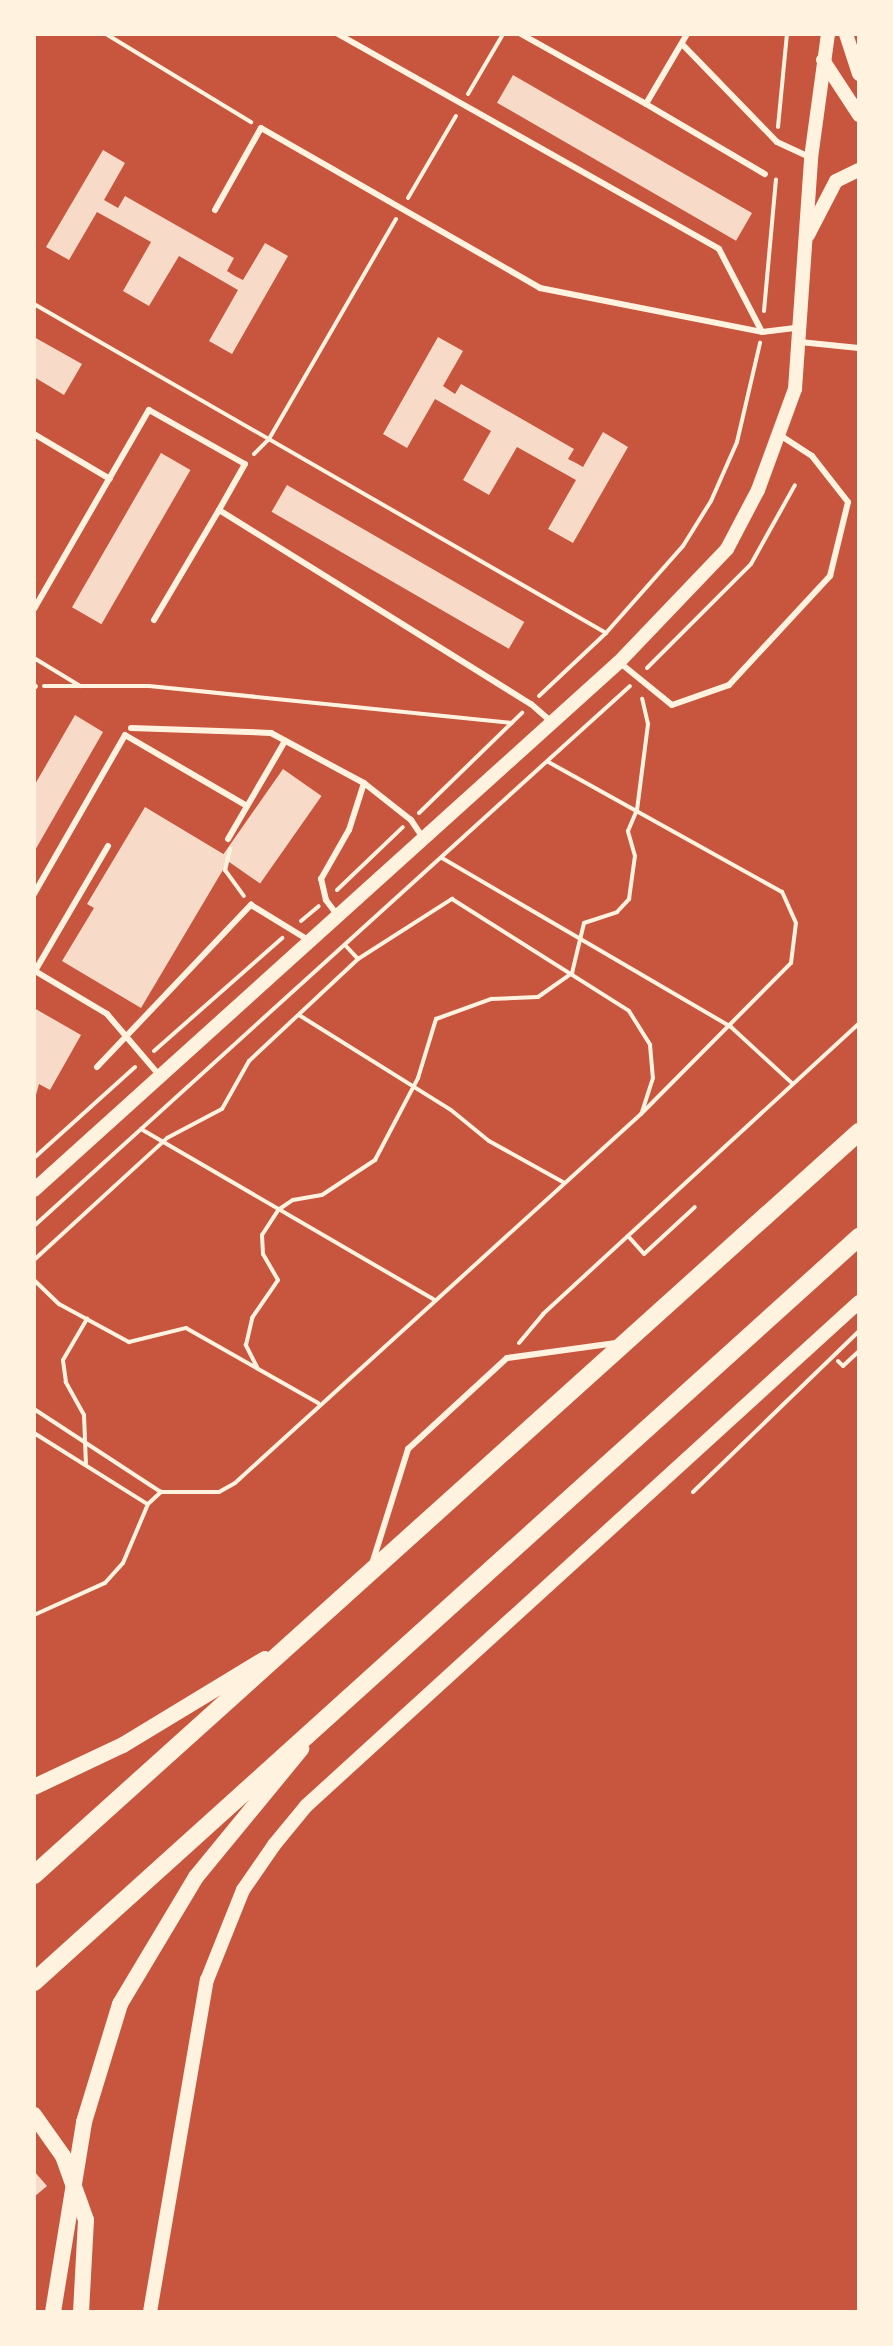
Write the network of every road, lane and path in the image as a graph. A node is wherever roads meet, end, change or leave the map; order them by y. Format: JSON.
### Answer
{"nodes":[{"id":1,"x":106,"y":34,"type":"edge"},
{"id":2,"x":338,"y":34,"type":"edge"},
{"id":3,"x":503,"y":34,"type":"edge"},
{"id":4,"x":521,"y":34,"type":"edge"},
{"id":5,"x":687,"y":34,"type":"edge"},
{"id":6,"x":787,"y":34,"type":"edge"},
{"id":7,"x":828,"y":34,"type":"edge"},
{"id":8,"x":846,"y":34,"type":"edge"},
{"id":9,"x":682,"y":44,"type":"junction"},
{"id":10,"x":823,"y":60,"type":"junction"},
{"id":11,"x":859,"y":74,"type":"edge"},
{"id":12,"x":819,"y":88,"type":"junction"},
{"id":13,"x":838,"y":88,"type":"junction"},
{"id":14,"x":859,"y":91,"type":"edge"},
{"id":15,"x":462,"y":104,"type":"junction"},
{"id":16,"x":646,"y":104,"type":"junction"},
{"id":17,"x":859,"y":115,"type":"edge"},
{"id":18,"x":261,"y":128,"type":"junction"},
{"id":19,"x":777,"y":142,"type":"junction"},
{"id":20,"x":811,"y":158,"type":"junction"},
{"id":21,"x":859,"y":170,"type":"edge"},
{"id":22,"x":776,"y":173,"type":"dead end"},
{"id":23,"x":765,"y":174,"type":"dead end"},
{"id":24,"x":402,"y":208,"type":"junction"},
{"id":25,"x":215,"y":210,"type":"dead end"},
{"id":26,"x":804,"y":242,"type":"junction"},
{"id":27,"x":34,"y":304,"type":"edge"},
{"id":28,"x":762,"y":332,"type":"junction"},
{"id":29,"x":799,"y":335,"type":"junction"},
{"id":30,"x":859,"y":348,"type":"edge"},
{"id":31,"x":34,"y":434,"type":"edge"},
{"id":32,"x":781,"y":436,"type":"junction"},
{"id":33,"x":269,"y":439,"type":"junction"},
{"id":34,"x":245,"y":464,"type":"junction"},
{"id":35,"x":110,"y":479,"type":"junction"},
{"id":36,"x":795,"y":485,"type":"dead end"},
{"id":37,"x":219,"y":510,"type":"junction"},
{"id":38,"x":34,"y":609,"type":"edge"},
{"id":39,"x":154,"y":620,"type":"dead end"},
{"id":40,"x":606,"y":633,"type":"junction"},
{"id":41,"x":34,"y":658,"type":"edge"},
{"id":42,"x":619,"y":662,"type":"junction"},
{"id":43,"x":638,"y":678,"type":"junction"},
{"id":44,"x":34,"y":686,"type":"edge"},
{"id":45,"x":80,"y":686,"type":"junction"},
{"id":46,"x":531,"y":704,"type":"junction"},
{"id":47,"x":552,"y":722,"type":"junction"},
{"id":48,"x":512,"y":723,"type":"junction"},
{"id":49,"x":131,"y":728,"type":"dead end"},
{"id":50,"x":285,"y":741,"type":"junction"},
{"id":51,"x":548,"y":762,"type":"junction"},
{"id":52,"x":364,"y":783,"type":"junction"},
{"id":53,"x":247,"y":806,"type":"junction"},
{"id":54,"x":637,"y":810,"type":"junction"},
{"id":55,"x":411,"y":820,"type":"junction"},
{"id":56,"x":228,"y":839,"type":"joint"},
{"id":57,"x":424,"y":839,"type":"junction"},
{"id":58,"x":108,"y":846,"type":"dead end"},
{"id":59,"x":442,"y":858,"type":"junction"},
{"id":60,"x":34,"y":894,"type":"edge"},
{"id":61,"x":326,"y":900,"type":"junction"},
{"id":62,"x":251,"y":905,"type":"junction"},
{"id":63,"x":338,"y":916,"type":"junction"},
{"id":64,"x":292,"y":929,"type":"junction"},
{"id":65,"x":578,"y":937,"type":"junction"},
{"id":66,"x":310,"y":941,"type":"junction"},
{"id":67,"x":345,"y":945,"type":"junction"},
{"id":68,"x":358,"y":959,"type":"junction"},
{"id":69,"x":572,"y":973,"type":"junction"},
{"id":70,"x":299,"y":1015,"type":"junction"},
{"id":71,"x":859,"y":1023,"type":"edge"},
{"id":72,"x":731,"y":1027,"type":"junction"},
{"id":73,"x":128,"y":1038,"type":"junction"},
{"id":74,"x":145,"y":1058,"type":"junction"},
{"id":75,"x":97,"y":1067,"type":"dead end"},
{"id":76,"x":160,"y":1076,"type":"junction"},
{"id":77,"x":793,"y":1084,"type":"junction"},
{"id":78,"x":414,"y":1087,"type":"junction"},
{"id":79,"x":641,"y":1114,"type":"junction"},
{"id":80,"x":141,"y":1129,"type":"junction"},
{"id":81,"x":859,"y":1132,"type":"edge"},
{"id":82,"x":163,"y":1143,"type":"junction"},
{"id":83,"x":34,"y":1158,"type":"edge"},
{"id":84,"x":564,"y":1183,"type":"junction"},
{"id":85,"x":34,"y":1190,"type":"edge"},
{"id":86,"x":695,"y":1207,"type":"dead end"},
{"id":87,"x":278,"y":1210,"type":"junction"},
{"id":88,"x":34,"y":1226,"type":"edge"},
{"id":89,"x":628,"y":1236,"type":"junction"},
{"id":90,"x":859,"y":1237,"type":"edge"},
{"id":91,"x":34,"y":1260,"type":"edge"},
{"id":92,"x":34,"y":1280,"type":"edge"},
{"id":93,"x":433,"y":1299,"type":"junction"},
{"id":94,"x":859,"y":1302,"type":"edge"},
{"id":95,"x":87,"y":1319,"type":"junction"},
{"id":96,"x":859,"y":1331,"type":"edge"},
{"id":97,"x":628,"y":1341,"type":"junction"},
{"id":98,"x":859,"y":1351,"type":"edge"},
{"id":99,"x":507,"y":1358,"type":"junction"},
{"id":100,"x":838,"y":1361,"type":"dead end"},
{"id":101,"x":257,"y":1367,"type":"junction"},
{"id":102,"x":318,"y":1404,"type":"junction"},
{"id":103,"x":34,"y":1409,"type":"edge"},
{"id":104,"x":34,"y":1433,"type":"edge"},
{"id":105,"x":87,"y":1443,"type":"junction"},
{"id":106,"x":86,"y":1465,"type":"junction"},
{"id":107,"x":161,"y":1492,"type":"junction"},
{"id":108,"x":693,"y":1492,"type":"dead end"},
{"id":109,"x":148,"y":1504,"type":"junction"},
{"id":110,"x":368,"y":1575,"type":"junction"},
{"id":111,"x":34,"y":1615,"type":"edge"},
{"id":112,"x":284,"y":1648,"type":"junction"},
{"id":113,"x":337,"y":1708,"type":"junction"},
{"id":114,"x":34,"y":1787,"type":"edge"},
{"id":115,"x":34,"y":1875,"type":"edge"},
{"id":116,"x":34,"y":1982,"type":"edge"},
{"id":117,"x":34,"y":2115,"type":"edge"},
{"id":118,"x":53,"y":2312,"type":"edge"},
{"id":119,"x":81,"y":2312,"type":"edge"},
{"id":120,"x":150,"y":2312,"type":"edge"}],
"edges":[{"from":1,"to":18,"type":"path"},
{"from":2,"to":15,"type":"lane"},
{"from":3,"to":15,"type":"path"},
{"from":4,"to":16,"type":"lane"},
{"from":5,"to":9,"type":"lane"},
{"from":6,"to":19,"type":"path"},
{"from":7,"to":10,"type":"street"},
{"from":8,"to":11,"type":"street"},
{"from":9,"to":16,"type":"lane"},
{"from":9,"to":19,"type":"lane"},
{"from":10,"to":12,"type":"street"},
{"from":10,"to":13,"type":"street"},
{"from":12,"to":13,"type":"street"},
{"from":12,"to":20,"type":"street"},
{"from":13,"to":14,"type":"street"},
{"from":13,"to":17,"type":"street"},
{"from":15,"to":24,"type":"path"},
{"from":15,"to":28,"type":"lane"},
{"from":16,"to":23,"type":"lane"},
{"from":18,"to":24,"type":"lane"},
{"from":18,"to":25,"type":"lane"},
{"from":19,"to":20,"type":"lane"},
{"from":20,"to":26,"type":"street"},
{"from":21,"to":26,"type":"street"},
{"from":22,"to":28,"type":"path"},
{"from":24,"to":28,"type":"lane"},
{"from":24,"to":33,"type":"path"},
{"from":26,"to":29,"type":"street"},
{"from":27,"to":33,"type":"path"},
{"from":28,"to":29,"type":"lane"},
{"from":28,"to":40,"type":"path"},
{"from":29,"to":30,"type":"lane"},
{"from":29,"to":32,"type":"street"},
{"from":31,"to":35,"type":"lane"},
{"from":32,"to":42,"type":"street"},
{"from":32,"to":43,"type":"lane"},
{"from":33,"to":34,"type":"path"},
{"from":33,"to":40,"type":"path"},
{"from":34,"to":35,"type":"lane"},
{"from":34,"to":37,"type":"lane"},
{"from":35,"to":38,"type":"lane"},
{"from":36,"to":43,"type":"path"},
{"from":37,"to":39,"type":"lane"},
{"from":37,"to":46,"type":"lane"},
{"from":40,"to":46,"type":"path"},
{"from":41,"to":45,"type":"path"},
{"from":42,"to":43,"type":"lane"},
{"from":42,"to":47,"type":"street"},
{"from":43,"to":51,"type":"path"},
{"from":43,"to":54,"type":"path"},
{"from":44,"to":45,"type":"path"},
{"from":45,"to":48,"type":"path"},
{"from":46,"to":47,"type":"lane"},
{"from":46,"to":48,"type":"path"},
{"from":47,"to":57,"type":"street"},
{"from":48,"to":55,"type":"path"},
{"from":49,"to":50,"type":"lane"},
{"from":50,"to":52,"type":"lane"},
{"from":50,"to":53,"type":"lane"},
{"from":51,"to":54,"type":"path"},
{"from":51,"to":59,"type":"path"},
{"from":52,"to":55,"type":"lane"},
{"from":52,"to":61,"type":"lane"},
{"from":53,"to":56,"type":"lane"},
{"from":53,"to":60,"type":"lane"},
{"from":54,"to":65,"type":"path"},
{"from":54,"to":72,"type":"path"},
{"from":55,"to":57,"type":"lane"},
{"from":55,"to":61,"type":"path"},
{"from":56,"to":62,"type":"path"},
{"from":57,"to":63,"type":"street"},
{"from":58,"to":73,"type":"lane"},
{"from":59,"to":65,"type":"path"},
{"from":59,"to":67,"type":"path"},
{"from":61,"to":63,"type":"lane"},
{"from":61,"to":64,"type":"path"},
{"from":62,"to":64,"type":"lane"},
{"from":62,"to":73,"type":"lane"},
{"from":63,"to":66,"type":"street"},
{"from":64,"to":66,"type":"lane"},
{"from":64,"to":74,"type":"path"},
{"from":65,"to":69,"type":"path"},
{"from":65,"to":72,"type":"path"},
{"from":66,"to":76,"type":"street"},
{"from":67,"to":68,"type":"path"},
{"from":67,"to":80,"type":"path"},
{"from":68,"to":69,"type":"path"},
{"from":68,"to":70,"type":"path"},
{"from":69,"to":78,"type":"path"},
{"from":69,"to":79,"type":"path"},
{"from":70,"to":78,"type":"path"},
{"from":70,"to":82,"type":"path"},
{"from":71,"to":77,"type":"path"},
{"from":72,"to":77,"type":"path"},
{"from":72,"to":79,"type":"path"},
{"from":73,"to":74,"type":"lane"},
{"from":73,"to":75,"type":"lane"},
{"from":74,"to":76,"type":"lane"},
{"from":74,"to":83,"type":"path"},
{"from":76,"to":85,"type":"street"},
{"from":77,"to":89,"type":"path"},
{"from":78,"to":84,"type":"path"},
{"from":78,"to":87,"type":"path"},
{"from":79,"to":84,"type":"path"},
{"from":80,"to":82,"type":"path"},
{"from":80,"to":88,"type":"path"},
{"from":81,"to":97,"type":"highway"},
{"from":82,"to":87,"type":"path"},
{"from":82,"to":91,"type":"path"},
{"from":84,"to":93,"type":"path"},
{"from":86,"to":89,"type":"path"},
{"from":87,"to":93,"type":"path"},
{"from":87,"to":101,"type":"path"},
{"from":89,"to":99,"type":"path"},
{"from":90,"to":113,"type":"highway"},
{"from":92,"to":95,"type":"path"},
{"from":93,"to":102,"type":"path"},
{"from":94,"to":120,"type":"street"},
{"from":95,"to":101,"type":"path"},
{"from":95,"to":105,"type":"path"},
{"from":96,"to":108,"type":"path"},
{"from":97,"to":99,"type":"lane"},
{"from":97,"to":110,"type":"highway"},
{"from":98,"to":100,"type":"path"},
{"from":99,"to":110,"type":"lane"},
{"from":101,"to":102,"type":"path"},
{"from":102,"to":107,"type":"path"},
{"from":103,"to":105,"type":"path"},
{"from":104,"to":106,"type":"path"},
{"from":105,"to":106,"type":"path"},
{"from":105,"to":107,"type":"path"},
{"from":106,"to":109,"type":"path"},
{"from":107,"to":109,"type":"path"},
{"from":109,"to":111,"type":"path"},
{"from":110,"to":112,"type":"highway"},
{"from":112,"to":114,"type":"main road"},
{"from":112,"to":115,"type":"highway"},
{"from":113,"to":116,"type":"highway"},
{"from":113,"to":118,"type":"main road"},
{"from":117,"to":119,"type":"main road"}]}
